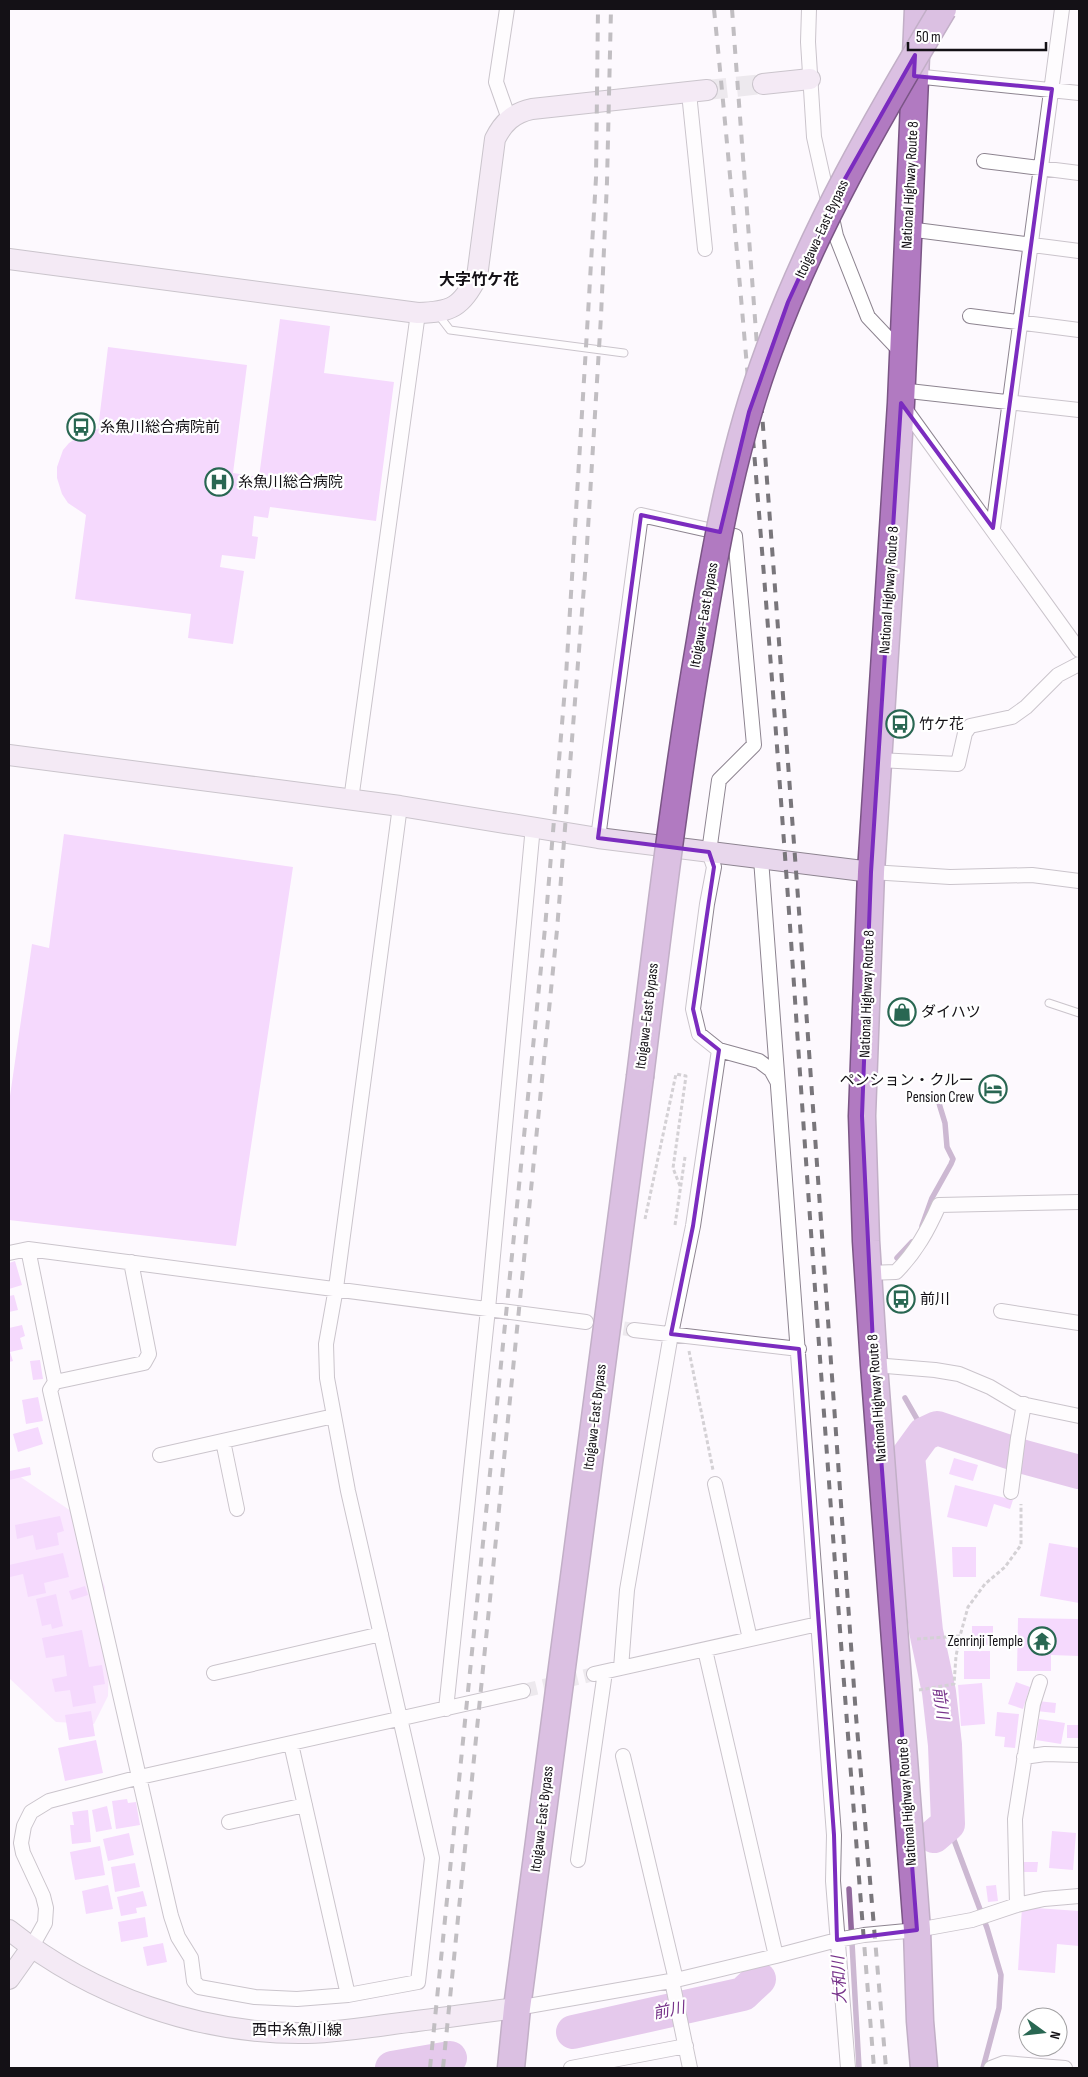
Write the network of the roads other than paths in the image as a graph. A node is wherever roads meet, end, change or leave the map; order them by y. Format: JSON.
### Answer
{"nodes":[{"id":1,"x":508,"y":9,"type":"edge"},
{"id":2,"x":809,"y":9,"type":"edge"},
{"id":3,"x":918,"y":9,"type":"edge"},
{"id":4,"x":943,"y":9,"type":"edge"},
{"id":5,"x":1062,"y":9,"type":"edge"},
{"id":6,"x":914,"y":76,"type":"junction"},
{"id":7,"x":810,"y":79,"type":"junction"},
{"id":8,"x":763,"y":84,"type":"tunnel mouth"},
{"id":9,"x":1052,"y":89,"type":"junction"},
{"id":10,"x":698,"y":92,"type":"joint"},
{"id":11,"x":1079,"y":94,"type":"edge"},
{"id":12,"x":509,"y":119,"type":"junction"},
{"id":13,"x":984,"y":161,"type":"dead end"},
{"id":14,"x":1042,"y":168,"type":"junction"},
{"id":15,"x":1079,"y":173,"type":"edge"},
{"id":16,"x":908,"y":230,"type":"junction"},
{"id":17,"x":1032,"y":244,"type":"junction"},
{"id":18,"x":705,"y":249,"type":"dead end"},
{"id":19,"x":1079,"y":250,"type":"edge"},
{"id":20,"x":9,"y":259,"type":"edge"},
{"id":21,"x":428,"y":313,"type":"junction"},
{"id":22,"x":970,"y":316,"type":"dead end"},
{"id":23,"x":1021,"y":323,"type":"junction"},
{"id":24,"x":1079,"y":330,"type":"edge"},
{"id":25,"x":624,"y":353,"type":"dead end"},
{"id":26,"x":902,"y":353,"type":"junction"},
{"id":27,"x":900,"y":397,"type":"junction"},
{"id":28,"x":1011,"y":402,"type":"junction"},
{"id":29,"x":1079,"y":410,"type":"edge"},
{"id":30,"x":993,"y":528,"type":"junction"},
{"id":31,"x":1079,"y":650,"type":"edge"},
{"id":32,"x":1079,"y":664,"type":"edge"},
{"id":33,"x":9,"y":755,"type":"edge"},
{"id":34,"x":878,"y":760,"type":"junction"},
{"id":35,"x":351,"y":800,"type":"junction"},
{"id":36,"x":400,"y":806,"type":"junction"},
{"id":37,"x":533,"y":826,"type":"junction"},
{"id":38,"x":598,"y":838,"type":"junction"},
{"id":39,"x":709,"y":852,"type":"junction"},
{"id":40,"x":761,"y":859,"type":"junction"},
{"id":41,"x":871,"y":872,"type":"junction"},
{"id":42,"x":1079,"y":881,"type":"edge"},
{"id":43,"x":1049,"y":1003,"type":"dead end"},
{"id":44,"x":1079,"y":1013,"type":"edge"},
{"id":45,"x":719,"y":1050,"type":"junction"},
{"id":46,"x":778,"y":1084,"type":"junction"},
{"id":47,"x":1079,"y":1202,"type":"edge"},
{"id":48,"x":28,"y":1249,"type":"junction"},
{"id":49,"x":9,"y":1253,"type":"edge"},
{"id":50,"x":131,"y":1262,"type":"junction"},
{"id":51,"x":868,"y":1273,"type":"junction"},
{"id":52,"x":336,"y":1288,"type":"junction"},
{"id":53,"x":488,"y":1309,"type":"junction"},
{"id":54,"x":1001,"y":1311,"type":"dead end"},
{"id":55,"x":586,"y":1322,"type":"tunnel mouth"},
{"id":56,"x":1079,"y":1323,"type":"edge"},
{"id":57,"x":634,"y":1330,"type":"tunnel mouth"},
{"id":58,"x":671,"y":1334,"type":"junction"},
{"id":59,"x":799,"y":1349,"type":"junction"},
{"id":60,"x":874,"y":1365,"type":"junction"},
{"id":61,"x":55,"y":1382,"type":"junction"},
{"id":62,"x":1024,"y":1404,"type":"junction"},
{"id":63,"x":334,"y":1416,"type":"junction"},
{"id":64,"x":1079,"y":1416,"type":"edge"},
{"id":65,"x":223,"y":1441,"type":"junction"},
{"id":66,"x":160,"y":1455,"type":"dead end"},
{"id":67,"x":715,"y":1484,"type":"road end"},
{"id":68,"x":1011,"y":1492,"type":"road end"},
{"id":69,"x":237,"y":1509,"type":"dead end"},
{"id":70,"x":818,"y":1624,"type":"junction"},
{"id":71,"x":381,"y":1634,"type":"junction"},
{"id":72,"x":750,"y":1639,"type":"junction"},
{"id":73,"x":705,"y":1650,"type":"junction"},
{"id":74,"x":621,"y":1668,"type":"junction"},
{"id":75,"x":214,"y":1673,"type":"dead end"},
{"id":76,"x":1040,"y":1682,"type":"dead end"},
{"id":77,"x":523,"y":1691,"type":"tunnel mouth"},
{"id":78,"x":446,"y":1709,"type":"junction"},
{"id":79,"x":400,"y":1720,"type":"junction"},
{"id":80,"x":290,"y":1744,"type":"junction"},
{"id":81,"x":1079,"y":1754,"type":"edge"},
{"id":82,"x":623,"y":1756,"type":"dead end"},
{"id":83,"x":1024,"y":1757,"type":"junction"},
{"id":84,"x":140,"y":1777,"type":"junction"},
{"id":85,"x":305,"y":1805,"type":"junction"},
{"id":86,"x":229,"y":1822,"type":"dead end"},
{"id":87,"x":578,"y":1860,"type":"dead end"},
{"id":88,"x":1079,"y":1896,"type":"edge"},
{"id":89,"x":1017,"y":1905,"type":"junction"},
{"id":90,"x":9,"y":1930,"type":"edge"},
{"id":91,"x":917,"y":1930,"type":"junction"},
{"id":92,"x":837,"y":1940,"type":"junction"},
{"id":93,"x":31,"y":1948,"type":"junction"},
{"id":94,"x":776,"y":1956,"type":"junction"},
{"id":95,"x":9,"y":1979,"type":"edge"},
{"id":96,"x":674,"y":1980,"type":"junction"},
{"id":97,"x":348,"y":1994,"type":"junction"},
{"id":98,"x":517,"y":2008,"type":"junction"},
{"id":99,"x":686,"y":2046,"type":"junction"},
{"id":100,"x":687,"y":2067,"type":"edge"},
{"id":101,"x":511,"y":2068,"type":"edge"},
{"id":102,"x":571,"y":2068,"type":"edge"},
{"id":103,"x":848,"y":2068,"type":"edge"},
{"id":104,"x":924,"y":2068,"type":"edge"},
{"id":105,"x":991,"y":2068,"type":"edge"},
{"id":106,"x":1065,"y":2068,"type":"edge"}],
"edges":[{"from":1,"to":12,"type":"street"},
{"from":2,"to":7,"type":"street"},
{"from":3,"to":6,"type":"highway","name":"National Highway Route 8"},
{"from":4,"to":98,"type":"highway","name":"Itoigawa-East Bypass","bridge":true},
{"from":5,"to":9,"type":"street"},
{"from":6,"to":9,"type":"street"},
{"from":6,"to":16,"type":"highway","name":"National Highway Route 8"},
{"from":7,"to":8,"type":"street"},
{"from":7,"to":26,"type":"street"},
{"from":9,"to":11,"type":"street"},
{"from":9,"to":14,"type":"street"},
{"from":10,"to":12,"type":"street"},
{"from":10,"to":18,"type":"street"},
{"from":12,"to":21,"type":"street"},
{"from":13,"to":14,"type":"street"},
{"from":14,"to":15,"type":"street"},
{"from":14,"to":17,"type":"street"},
{"from":16,"to":17,"type":"street"},
{"from":16,"to":26,"type":"highway","name":"National Highway Route 8"},
{"from":17,"to":19,"type":"street"},
{"from":17,"to":23,"type":"street"},
{"from":20,"to":21,"type":"street"},
{"from":21,"to":25,"type":"lane"},
{"from":21,"to":35,"type":"street"},
{"from":22,"to":23,"type":"street"},
{"from":23,"to":24,"type":"street"},
{"from":23,"to":28,"type":"street"},
{"from":26,"to":27,"type":"highway","name":"National Highway Route 8"},
{"from":27,"to":28,"type":"street"},
{"from":27,"to":30,"type":"street"},
{"from":27,"to":34,"type":"highway","name":"National Highway Route 8"},
{"from":28,"to":29,"type":"street"},
{"from":28,"to":30,"type":"street"},
{"from":30,"to":31,"type":"street"},
{"from":32,"to":34,"type":"street"},
{"from":33,"to":35,"type":"street"},
{"from":34,"to":41,"type":"highway","name":"National Highway Route 8"},
{"from":35,"to":36,"type":"street"},
{"from":36,"to":37,"type":"street"},
{"from":36,"to":52,"type":"street"},
{"from":37,"to":38,"type":"street"},
{"from":37,"to":53,"type":"street"},
{"from":38,"to":39,"type":"street"},
{"from":38,"to":39,"type":"street"},
{"from":39,"to":40,"type":"street"},
{"from":39,"to":45,"type":"street"},
{"from":40,"to":41,"type":"street"},
{"from":40,"to":46,"type":"street"},
{"from":41,"to":42,"type":"street"},
{"from":41,"to":51,"type":"highway","name":"National Highway Route 8"},
{"from":43,"to":44,"type":"lane"},
{"from":45,"to":46,"type":"street"},
{"from":45,"to":58,"type":"street"},
{"from":46,"to":59,"type":"street"},
{"from":47,"to":51,"type":"street"},
{"from":48,"to":49,"type":"street"},
{"from":48,"to":50,"type":"street"},
{"from":48,"to":61,"type":"street"},
{"from":50,"to":52,"type":"street"},
{"from":50,"to":61,"type":"street"},
{"from":51,"to":60,"type":"highway","name":"National Highway Route 8"},
{"from":52,"to":53,"type":"street"},
{"from":52,"to":63,"type":"street"},
{"from":53,"to":55,"type":"street"},
{"from":53,"to":78,"type":"street"},
{"from":54,"to":56,"type":"street"},
{"from":57,"to":58,"type":"street"},
{"from":58,"to":59,"type":"street"},
{"from":58,"to":74,"type":"street"},
{"from":59,"to":70,"type":"street"},
{"from":60,"to":62,"type":"street"},
{"from":60,"to":91,"type":"highway","name":"National Highway Route 8"},
{"from":61,"to":84,"type":"street"},
{"from":62,"to":64,"type":"street"},
{"from":62,"to":68,"type":"street"},
{"from":63,"to":65,"type":"street"},
{"from":63,"to":71,"type":"street"},
{"from":65,"to":66,"type":"street"},
{"from":65,"to":69,"type":"street"},
{"from":67,"to":72,"type":"street"},
{"from":70,"to":72,"type":"street"},
{"from":70,"to":92,"type":"street"},
{"from":71,"to":75,"type":"street"},
{"from":71,"to":79,"type":"street"},
{"from":72,"to":73,"type":"street"},
{"from":73,"to":74,"type":"street"},
{"from":73,"to":94,"type":"street"},
{"from":74,"to":87,"type":"street"},
{"from":76,"to":83,"type":"street"},
{"from":77,"to":78,"type":"street"},
{"from":78,"to":79,"type":"street"},
{"from":79,"to":80,"type":"street"},
{"from":79,"to":97,"type":"street"},
{"from":80,"to":84,"type":"street"},
{"from":80,"to":85,"type":"street"},
{"from":81,"to":83,"type":"street"},
{"from":82,"to":96,"type":"street"},
{"from":83,"to":89,"type":"street"},
{"from":84,"to":93,"type":"street"},
{"from":84,"to":97,"type":"street"},
{"from":85,"to":86,"type":"street"},
{"from":85,"to":97,"type":"street"},
{"from":88,"to":89,"type":"street"},
{"from":89,"to":91,"type":"street"},
{"from":90,"to":93,"type":"street","name":"西中糸魚川線"},
{"from":91,"to":92,"type":"street"},
{"from":91,"to":104,"type":"highway","name":"National Highway Route 8"},
{"from":92,"to":94,"type":"street"},
{"from":92,"to":103,"type":"street"},
{"from":93,"to":95,"type":"street"},
{"from":93,"to":98,"type":"street","name":"西中糸魚川線"},
{"from":94,"to":96,"type":"street"},
{"from":96,"to":98,"type":"street"},
{"from":96,"to":99,"type":"street"},
{"from":98,"to":101,"type":"highway","name":"Itoigawa-East Bypass"},
{"from":99,"to":100,"type":"street"},
{"from":99,"to":102,"type":"street"},
{"from":105,"to":106,"type":"street"}]}
